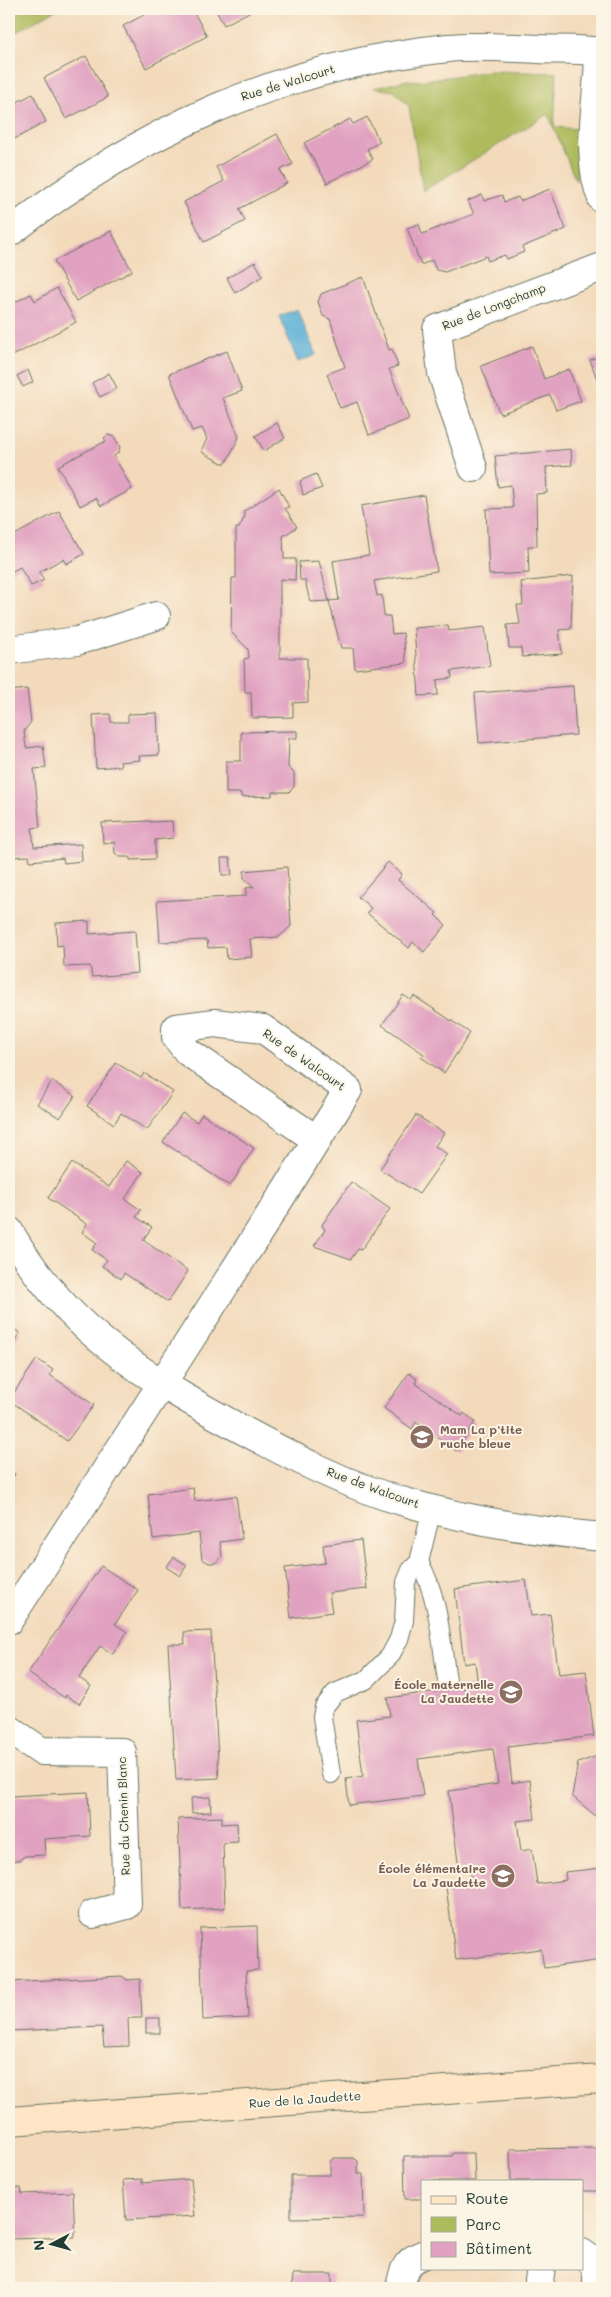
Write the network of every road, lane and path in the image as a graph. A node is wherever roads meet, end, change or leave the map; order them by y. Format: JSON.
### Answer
{"nodes":[{"id":1,"x":600,"y":52,"type":"edge"},
{"id":2,"x":602,"y":199,"type":"edge"},
{"id":3,"x":9,"y":234,"type":"edge"},
{"id":4,"x":602,"y":267,"type":"edge"},
{"id":5,"x":472,"y":468,"type":"dead end"},
{"id":6,"x":156,"y":616,"type":"dead end"},
{"id":7,"x":9,"y":650,"type":"edge"},
{"id":8,"x":317,"y":1140,"type":"junction"},
{"id":9,"x":9,"y":1231,"type":"edge"},
{"id":10,"x":163,"y":1383,"type":"junction"},
{"id":11,"x":432,"y":1509,"type":"junction"},
{"id":12,"x":602,"y":1537,"type":"edge"},
{"id":13,"x":419,"y":1562,"type":"junction"},
{"id":14,"x":9,"y":1620,"type":"edge"},
{"id":15,"x":447,"y":1680,"type":"dead end"},
{"id":16,"x":9,"y":1729,"type":"edge"},
{"id":17,"x":331,"y":1774,"type":"dead end"},
{"id":18,"x":93,"y":1914,"type":"dead end"},
{"id":19,"x":602,"y":2079,"type":"edge"},
{"id":20,"x":9,"y":2121,"type":"edge"},
{"id":21,"x":421,"y":2255,"type":"edge"},
{"id":22,"x":584,"y":2255,"type":"edge"},
{"id":23,"x":541,"y":2270,"type":"edge"},
{"id":24,"x":400,"y":2288,"type":"edge"},
{"id":25,"x":541,"y":2288,"type":"edge"},
{"id":26,"x":596,"y":2288,"type":"edge"}],
"edges":[{"from":1,"to":2,"type":"street"},
{"from":1,"to":3,"type":"street","name":"Rue de Walcourt"},
{"from":4,"to":5,"type":"street","name":"Rue de Longchamp"},
{"from":6,"to":7,"type":"street"},
{"from":8,"to":8,"type":"street","name":"Rue de Walcourt"},
{"from":8,"to":10,"type":"street","name":"Rue de Walcourt"},
{"from":9,"to":10,"type":"street","name":"Rue de Walcourt"},
{"from":10,"to":11,"type":"street","name":"Rue de Walcourt"},
{"from":10,"to":14,"type":"street"},
{"from":11,"to":12,"type":"street","name":"Rue de Walcourt"},
{"from":11,"to":13,"type":"lane"},
{"from":13,"to":15,"type":"lane"},
{"from":13,"to":17,"type":"lane"},
{"from":16,"to":18,"type":"street","name":"Rue du Chenin Blanc"},
{"from":19,"to":20,"type":"street","name":"Rue de la Jaudette"},
{"from":21,"to":24,"type":"street"},
{"from":22,"to":26,"type":"street"},
{"from":23,"to":25,"type":"street"}]}
